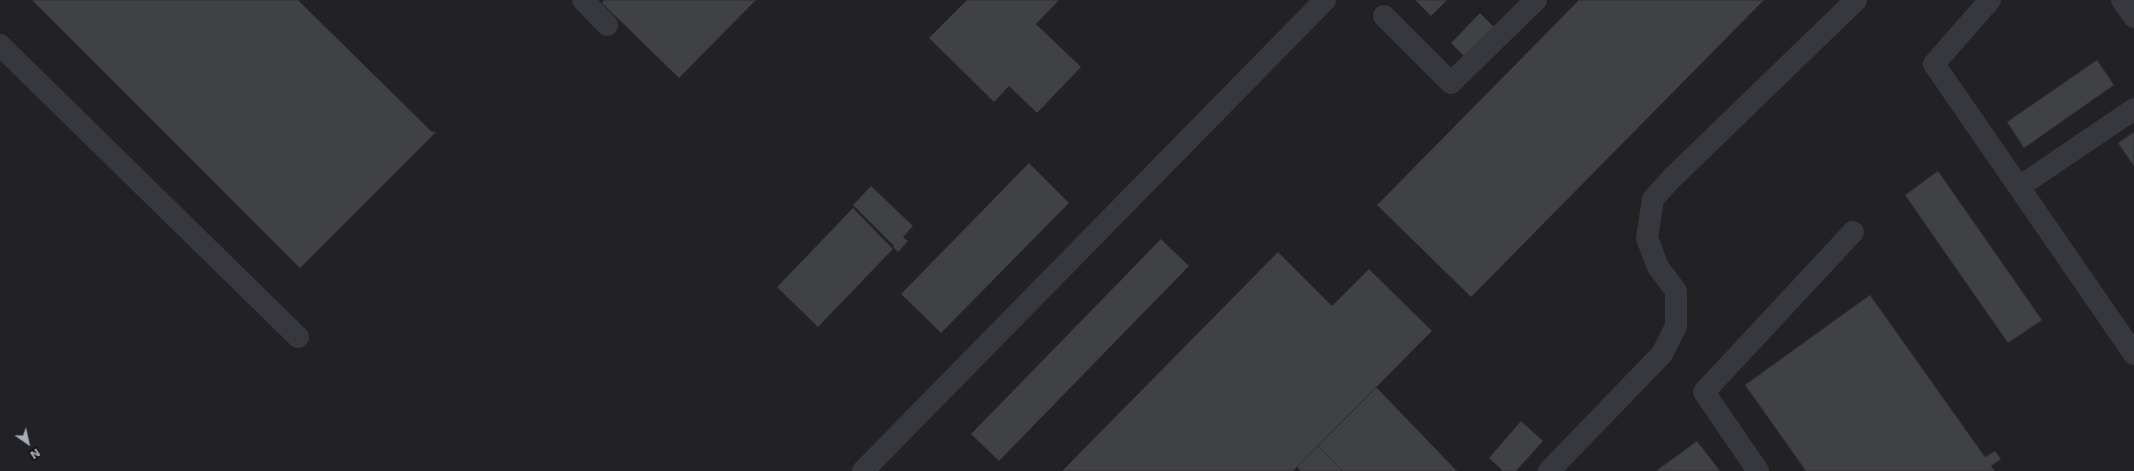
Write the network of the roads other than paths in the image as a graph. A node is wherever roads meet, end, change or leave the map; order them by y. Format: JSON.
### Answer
{"nodes":[{"id":1,"x":583,"y":0,"type":"edge"},
{"id":2,"x":1325,"y":0,"type":"edge"},
{"id":3,"x":1536,"y":0,"type":"edge"},
{"id":4,"x":1856,"y":0,"type":"edge"},
{"id":5,"x":1990,"y":0,"type":"edge"},
{"id":6,"x":2122,"y":0,"type":"edge"},
{"id":7,"x":1384,"y":16,"type":"dead end"},
{"id":8,"x":2134,"y":17,"type":"edge"},
{"id":9,"x":607,"y":25,"type":"dead end"},
{"id":10,"x":0,"y":45,"type":"edge"},
{"id":11,"x":2134,"y":109,"type":"edge"},
{"id":12,"x":2019,"y":187,"type":"junction"},
{"id":13,"x":1853,"y":232,"type":"dead end"},
{"id":14,"x":298,"y":337,"type":"dead end"},
{"id":15,"x":2134,"y":354,"type":"edge"},
{"id":16,"x":863,"y":471,"type":"edge"},
{"id":17,"x":1549,"y":471,"type":"edge"},
{"id":18,"x":1758,"y":471,"type":"edge"}],
"edges":[{"from":1,"to":9,"type":"street"},
{"from":2,"to":16,"type":"street"},
{"from":3,"to":7,"type":"street"},
{"from":4,"to":17,"type":"street"},
{"from":5,"to":12,"type":"street"},
{"from":6,"to":8,"type":"street"},
{"from":10,"to":14,"type":"street"},
{"from":11,"to":12,"type":"street"},
{"from":12,"to":15,"type":"street"},
{"from":13,"to":18,"type":"street"}]}
